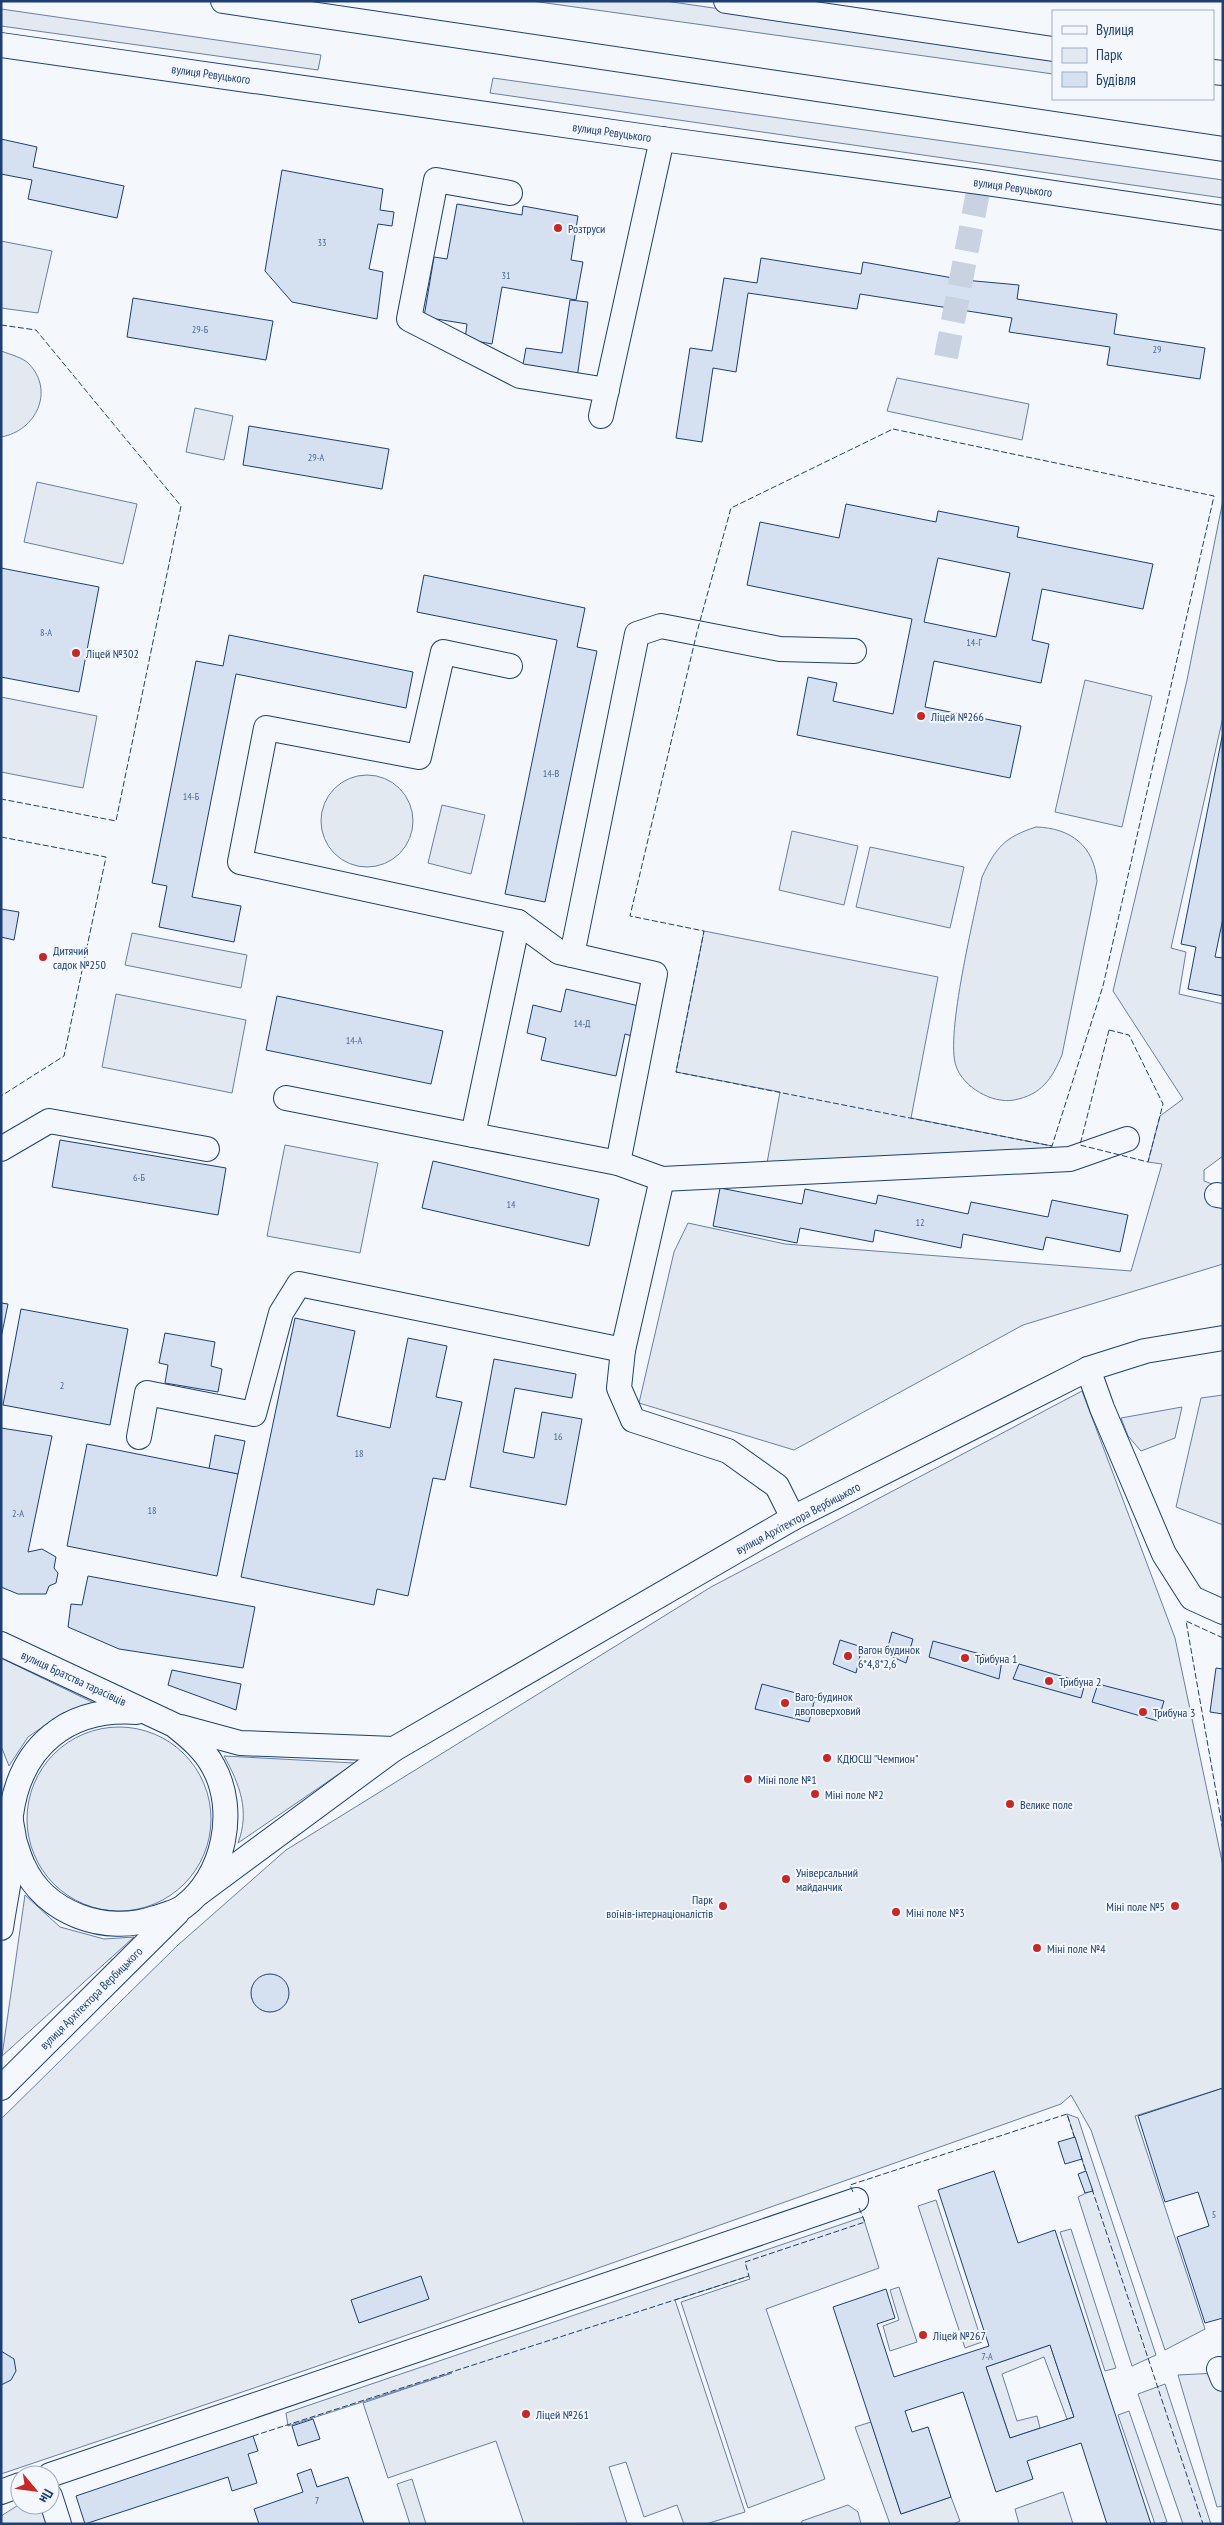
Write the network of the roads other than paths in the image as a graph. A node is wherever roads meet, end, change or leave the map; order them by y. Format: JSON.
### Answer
{"nodes":[{"id":1,"x":223,"y":1,"type":"edge"},
{"id":2,"x":726,"y":1,"type":"edge"},
{"id":3,"x":1,"y":45,"type":"edge"},
{"id":4,"x":1052,"y":49,"type":"edge"},
{"id":5,"x":662,"y":139,"type":"junction"},
{"id":6,"x":1223,"y":149,"type":"edge"},
{"id":7,"x":510,"y":193,"type":"dead end"},
{"id":8,"x":1223,"y":218,"type":"edge"},
{"id":9,"x":606,"y":390,"type":"junction"},
{"id":10,"x":601,"y":416,"type":"dead end"},
{"id":11,"x":854,"y":651,"type":"dead end"},
{"id":12,"x":510,"y":666,"type":"dead end"},
{"id":13,"x":518,"y":922,"type":"junction"},
{"id":14,"x":572,"y":955,"type":"junction"},
{"id":15,"x":286,"y":1098,"type":"dead end"},
{"id":16,"x":473,"y":1135,"type":"junction"},
{"id":17,"x":1127,"y":1139,"type":"dead end"},
{"id":18,"x":1,"y":1149,"type":"edge"},
{"id":19,"x":207,"y":1149,"type":"dead end"},
{"id":20,"x":618,"y":1163,"type":"junction"},
{"id":21,"x":662,"y":1179,"type":"junction"},
{"id":22,"x":1223,"y":1338,"type":"edge"},
{"id":23,"x":623,"y":1350,"type":"junction"},
{"id":24,"x":1088,"y":1369,"type":"junction"},
{"id":25,"x":139,"y":1437,"type":"dead end"},
{"id":26,"x":793,"y":1518,"type":"junction"},
{"id":27,"x":1223,"y":1612,"type":"edge"},
{"id":28,"x":1,"y":1644,"type":"edge"},
{"id":29,"x":147,"y":1713,"type":"junction"},
{"id":30,"x":174,"y":1725,"type":"junction"},
{"id":31,"x":394,"y":1749,"type":"junction"},
{"id":32,"x":1,"y":1788,"type":"edge"},
{"id":33,"x":11,"y":1816,"type":"junction"},
{"id":34,"x":14,"y":1840,"type":"junction"},
{"id":35,"x":190,"y":1901,"type":"junction"},
{"id":36,"x":1,"y":1928,"type":"edge"},
{"id":37,"x":1,"y":2088,"type":"edge"},
{"id":38,"x":856,"y":2200,"type":"dead end"},
{"id":39,"x":60,"y":2472,"type":"edge"}],
"edges":[{"from":1,"to":6,"type":"street"},
{"from":2,"to":4,"type":"street"},
{"from":3,"to":5,"type":"street","name":"вулиця Ревуцького"},
{"from":5,"to":8,"type":"street","name":"вулиця Ревуцького"},
{"from":5,"to":9,"type":"street"},
{"from":7,"to":9,"type":"street"},
{"from":9,"to":10,"type":"street"},
{"from":11,"to":14,"type":"street"},
{"from":12,"to":13,"type":"street"},
{"from":13,"to":14,"type":"street"},
{"from":13,"to":16,"type":"street"},
{"from":14,"to":20,"type":"street"},
{"from":15,"to":16,"type":"street"},
{"from":16,"to":20,"type":"street"},
{"from":17,"to":21,"type":"street"},
{"from":18,"to":19,"type":"street"},
{"from":20,"to":21,"type":"street"},
{"from":21,"to":23,"type":"street"},
{"from":22,"to":24,"type":"street","name":"вулиця Архітектора Вербицького"},
{"from":23,"to":25,"type":"street"},
{"from":23,"to":26,"type":"street"},
{"from":24,"to":26,"type":"street","name":"вулиця Архітектора Вербицького"},
{"from":24,"to":27,"type":"street"},
{"from":26,"to":31,"type":"street","name":"вулиця Архітектора Вербицького"},
{"from":28,"to":29,"type":"street","name":"вулиця Братства тарасівців"},
{"from":29,"to":30,"type":"street","name":"вулиця Братства тарасівців"},
{"from":29,"to":33,"type":"street"},
{"from":30,"to":31,"type":"street"},
{"from":30,"to":35,"type":"street"},
{"from":31,"to":35,"type":"street","name":"вулиця Архітектора Вербицького"},
{"from":32,"to":33,"type":"street"},
{"from":33,"to":34,"type":"street"},
{"from":34,"to":35,"type":"street"},
{"from":34,"to":36,"type":"street"},
{"from":35,"to":37,"type":"street","name":"вулиця Архітектора Вербицького"},
{"from":38,"to":39,"type":"street"}]}
